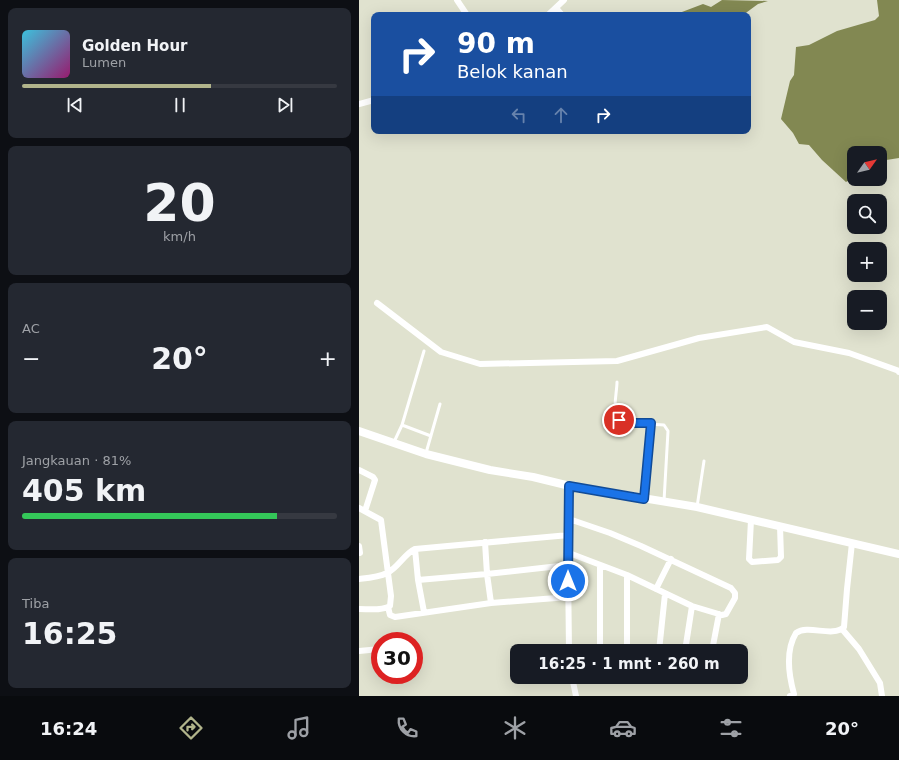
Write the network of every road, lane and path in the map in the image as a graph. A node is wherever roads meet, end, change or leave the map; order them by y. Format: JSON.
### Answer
{"nodes":[{"id":1,"x":457,"y":0,"type":"edge"},
{"id":2,"x":564,"y":0,"type":"edge"},
{"id":3,"x":556,"y":8,"type":"junction"},
{"id":4,"x":465,"y":12,"type":"edge"},
{"id":5,"x":551,"y":12,"type":"edge"},
{"id":6,"x":559,"y":12,"type":"edge"},
{"id":7,"x":371,"y":101,"type":"edge"},
{"id":8,"x":359,"y":104,"type":"edge"},
{"id":9,"x":377,"y":303,"type":"dead end"},
{"id":10,"x":424,"y":351,"type":"dead end"},
{"id":11,"x":899,"y":372,"type":"edge"},
{"id":12,"x":617,"y":382,"type":"dead end"},
{"id":13,"x":440,"y":404,"type":"dead end"},
{"id":14,"x":651,"y":423,"type":"junction"},
{"id":15,"x":403,"y":424,"type":"junction"},
{"id":16,"x":359,"y":430,"type":"edge"},
{"id":17,"x":431,"y":436,"type":"junction"},
{"id":18,"x":393,"y":444,"type":"junction"},
{"id":19,"x":426,"y":454,"type":"junction"},
{"id":20,"x":703,"y":461,"type":"dead end"},
{"id":21,"x":359,"y":470,"type":"edge"},
{"id":22,"x":569,"y":486,"type":"junction"},
{"id":23,"x":644,"y":499,"type":"junction"},
{"id":24,"x":664,"y":502,"type":"junction"},
{"id":25,"x":697,"y":507,"type":"junction"},
{"id":26,"x":362,"y":510,"type":"edge"},
{"id":27,"x":569,"y":519,"type":"junction"},
{"id":28,"x":751,"y":520,"type":"junction"},
{"id":29,"x":779,"y":526,"type":"junction"},
{"id":30,"x":569,"y":535,"type":"junction"},
{"id":31,"x":485,"y":542,"type":"junction"},
{"id":32,"x":852,"y":543,"type":"junction"},
{"id":33,"x":359,"y":546,"type":"edge"},
{"id":34,"x":415,"y":549,"type":"junction"},
{"id":35,"x":359,"y":553,"type":"edge"},
{"id":36,"x":569,"y":553,"type":"junction"},
{"id":37,"x":899,"y":554,"type":"edge"},
{"id":38,"x":671,"y":559,"type":"junction"},
{"id":39,"x":600,"y":565,"type":"junction"},
{"id":40,"x":568,"y":566,"type":"junction"},
{"id":41,"x":387,"y":573,"type":"junction"},
{"id":42,"x":487,"y":574,"type":"junction"},
{"id":43,"x":627,"y":575,"type":"junction"},
{"id":44,"x":359,"y":579,"type":"edge"},
{"id":45,"x":418,"y":580,"type":"junction"},
{"id":46,"x":657,"y":589,"type":"junction"},
{"id":47,"x":665,"y":594,"type":"junction"},
{"id":48,"x":569,"y":597,"type":"junction"},
{"id":49,"x":491,"y":603,"type":"junction"},
{"id":50,"x":692,"y":606,"type":"junction"},
{"id":51,"x":388,"y":607,"type":"junction"},
{"id":52,"x":359,"y":609,"type":"edge"},
{"id":53,"x":424,"y":612,"type":"junction"},
{"id":54,"x":719,"y":614,"type":"junction"},
{"id":55,"x":842,"y":629,"type":"junction"},
{"id":56,"x":569,"y":644,"type":"edge"},
{"id":57,"x":600,"y":644,"type":"edge"},
{"id":58,"x":627,"y":644,"type":"edge"},
{"id":59,"x":660,"y":644,"type":"edge"},
{"id":60,"x":686,"y":644,"type":"edge"},
{"id":61,"x":713,"y":644,"type":"edge"},
{"id":62,"x":371,"y":650,"type":"edge"},
{"id":63,"x":359,"y":651,"type":"edge"},
{"id":64,"x":573,"y":684,"type":"edge"},
{"id":65,"x":793,"y":695,"type":"edge"},
{"id":66,"x":576,"y":696,"type":"edge"},
{"id":67,"x":882,"y":696,"type":"edge"}],
"edges":[{"from":1,"to":4,"type":"street"},
{"from":2,"to":3,"type":"street"},
{"from":3,"to":5,"type":"street"},
{"from":3,"to":6,"type":"street"},
{"from":7,"to":8,"type":"street"},
{"from":9,"to":11,"type":"street"},
{"from":10,"to":15,"type":"lane"},
{"from":12,"to":14,"type":"lane"},
{"from":13,"to":17,"type":"lane"},
{"from":14,"to":23,"type":"lane"},
{"from":14,"to":24,"type":"lane"},
{"from":15,"to":17,"type":"lane"},
{"from":15,"to":18,"type":"lane"},
{"from":16,"to":18,"type":"street"},
{"from":17,"to":19,"type":"lane"},
{"from":18,"to":19,"type":"street"},
{"from":19,"to":22,"type":"street"},
{"from":20,"to":25,"type":"lane"},
{"from":21,"to":26,"type":"street"},
{"from":22,"to":23,"type":"street"},
{"from":22,"to":27,"type":"street"},
{"from":23,"to":24,"type":"street"},
{"from":24,"to":25,"type":"street"},
{"from":25,"to":28,"type":"street"},
{"from":26,"to":41,"type":"street"},
{"from":27,"to":30,"type":"street"},
{"from":27,"to":38,"type":"street"},
{"from":28,"to":29,"type":"street"},
{"from":28,"to":29,"type":"street"},
{"from":29,"to":32,"type":"street"},
{"from":30,"to":31,"type":"street"},
{"from":30,"to":36,"type":"street"},
{"from":31,"to":34,"type":"street"},
{"from":31,"to":42,"type":"street"},
{"from":32,"to":37,"type":"street"},
{"from":32,"to":55,"type":"street"},
{"from":33,"to":35,"type":"street"},
{"from":34,"to":41,"type":"street"},
{"from":34,"to":45,"type":"street"},
{"from":36,"to":39,"type":"street"},
{"from":36,"to":40,"type":"street"},
{"from":38,"to":46,"type":"street"},
{"from":38,"to":54,"type":"street"},
{"from":39,"to":43,"type":"street"},
{"from":39,"to":57,"type":"street"},
{"from":40,"to":42,"type":"street"},
{"from":40,"to":48,"type":"street"},
{"from":41,"to":44,"type":"street"},
{"from":41,"to":51,"type":"street"},
{"from":42,"to":45,"type":"street"},
{"from":42,"to":49,"type":"street"},
{"from":43,"to":46,"type":"street"},
{"from":43,"to":58,"type":"street"},
{"from":45,"to":53,"type":"street"},
{"from":46,"to":47,"type":"street"},
{"from":47,"to":50,"type":"street"},
{"from":47,"to":59,"type":"street"},
{"from":48,"to":49,"type":"street"},
{"from":48,"to":56,"type":"street"},
{"from":49,"to":53,"type":"street"},
{"from":50,"to":54,"type":"street"},
{"from":50,"to":60,"type":"street"},
{"from":51,"to":52,"type":"street"},
{"from":51,"to":53,"type":"street"},
{"from":54,"to":61,"type":"street"},
{"from":55,"to":65,"type":"street"},
{"from":55,"to":67,"type":"street"},
{"from":62,"to":63,"type":"street"},
{"from":64,"to":66,"type":"street"}]}
